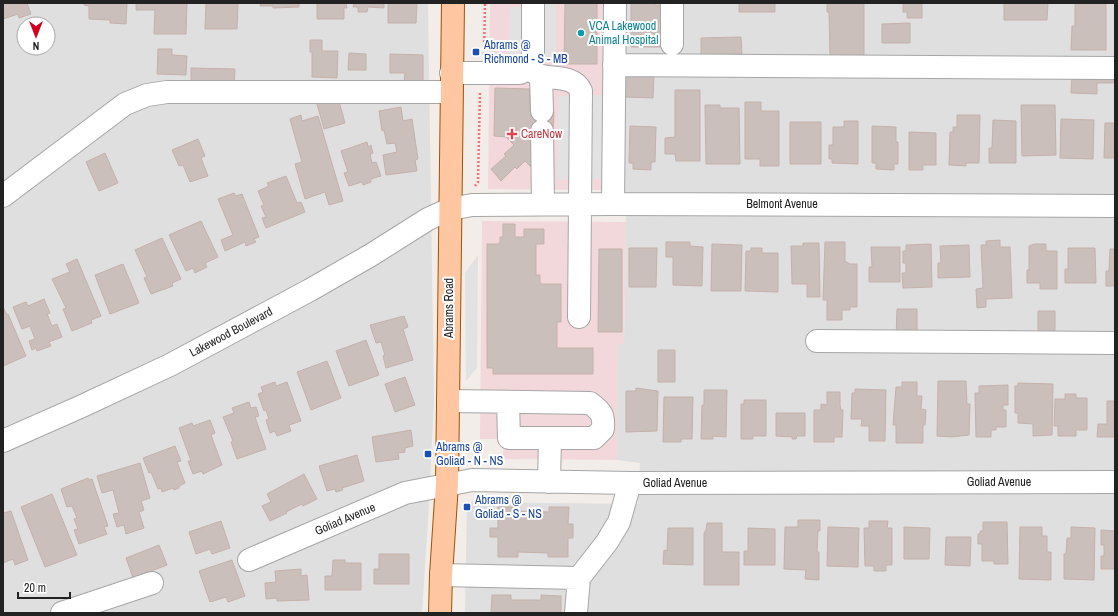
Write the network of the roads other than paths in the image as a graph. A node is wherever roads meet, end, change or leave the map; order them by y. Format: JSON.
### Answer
{"nodes":[{"id":1,"x":452,"y":3,"type":"edge"},
{"id":2,"x":533,"y":3,"type":"edge"},
{"id":3,"x":615,"y":3,"type":"edge"},
{"id":4,"x":672,"y":3,"type":"edge"},
{"id":5,"x":672,"y":44,"type":"dead end"},
{"id":6,"x":614,"y":65,"type":"junction"},
{"id":7,"x":1115,"y":68,"type":"edge"},
{"id":8,"x":535,"y":72,"type":"junction"},
{"id":9,"x":451,"y":83,"type":"junction"},
{"id":10,"x":3,"y":196,"type":"edge"},
{"id":11,"x":543,"y":204,"type":"junction"},
{"id":12,"x":581,"y":204,"type":"junction"},
{"id":13,"x":614,"y":204,"type":"junction"},
{"id":14,"x":1115,"y":206,"type":"edge"},
{"id":15,"x":450,"y":210,"type":"junction"},
{"id":16,"x":579,"y":317,"type":"dead end"},
{"id":17,"x":817,"y":341,"type":"dead end"},
{"id":18,"x":1115,"y":343,"type":"edge"},
{"id":19,"x":448,"y":401,"type":"junction"},
{"id":20,"x":508,"y":402,"type":"junction"},
{"id":21,"x":550,"y":438,"type":"junction"},
{"id":22,"x":3,"y":441,"type":"edge"},
{"id":23,"x":549,"y":482,"type":"junction"},
{"id":24,"x":1115,"y":482,"type":"edge"},
{"id":25,"x":630,"y":483,"type":"junction"},
{"id":26,"x":447,"y":484,"type":"junction"},
{"id":27,"x":249,"y":560,"type":"dead end"},
{"id":28,"x":441,"y":575,"type":"junction"},
{"id":29,"x":579,"y":578,"type":"junction"},
{"id":30,"x":152,"y":583,"type":"dead end"},
{"id":31,"x":62,"y":613,"type":"edge"},
{"id":32,"x":440,"y":613,"type":"edge"},
{"id":33,"x":576,"y":613,"type":"edge"}],
"edges":[{"from":1,"to":9,"type":"main road","name":"Abrams Road"},
{"from":2,"to":8,"type":"street"},
{"from":3,"to":6,"type":"street"},
{"from":4,"to":5,"type":"street"},
{"from":6,"to":7,"type":"street"},
{"from":6,"to":13,"type":"street"},
{"from":8,"to":9,"type":"street"},
{"from":8,"to":11,"type":"street"},
{"from":8,"to":12,"type":"street"},
{"from":9,"to":10,"type":"street"},
{"from":9,"to":15,"type":"main road","name":"Abrams Road"},
{"from":11,"to":12,"type":"street","name":"Belmont Avenue"},
{"from":11,"to":15,"type":"street","name":"Belmont Avenue"},
{"from":12,"to":13,"type":"street","name":"Belmont Avenue"},
{"from":12,"to":16,"type":"street"},
{"from":13,"to":14,"type":"street","name":"Belmont Avenue"},
{"from":15,"to":19,"type":"main road","name":"Abrams Road"},
{"from":15,"to":22,"type":"street","name":"Lakewood Boulevard"},
{"from":17,"to":18,"type":"street"},
{"from":19,"to":20,"type":"street"},
{"from":19,"to":26,"type":"main road","name":"Abrams Road"},
{"from":20,"to":21,"type":"street"},
{"from":20,"to":21,"type":"street"},
{"from":21,"to":23,"type":"street"},
{"from":23,"to":25,"type":"street","name":"Goliad Avenue"},
{"from":23,"to":26,"type":"street","name":"Goliad Avenue"},
{"from":24,"to":25,"type":"street","name":"Goliad Avenue"},
{"from":25,"to":29,"type":"street"},
{"from":26,"to":27,"type":"street","name":"Goliad Avenue"},
{"from":26,"to":28,"type":"main road","name":"Abrams Road"},
{"from":28,"to":29,"type":"street"},
{"from":28,"to":32,"type":"main road","name":"Abrams Road"},
{"from":29,"to":33,"type":"street"},
{"from":30,"to":31,"type":"street"}]}
